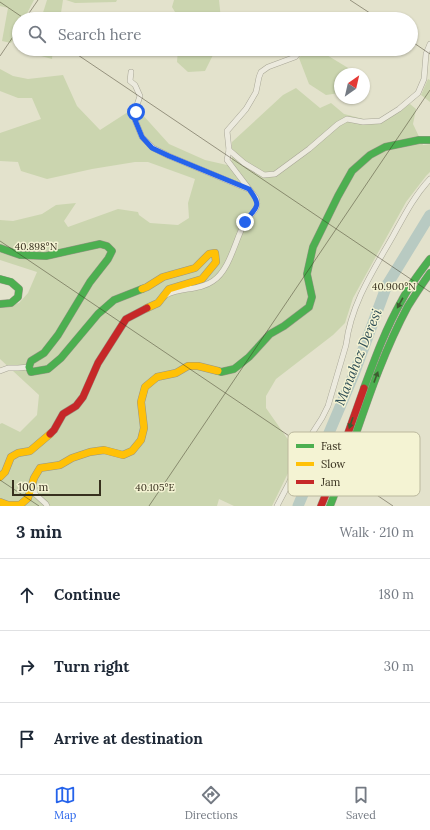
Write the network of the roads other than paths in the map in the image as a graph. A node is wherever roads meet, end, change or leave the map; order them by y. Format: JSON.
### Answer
{"nodes":[{"id":1,"x":430,"y":44,"type":"edge"},
{"id":2,"x":296,"y":56,"type":"edge"},
{"id":3,"x":130,"y":72,"type":"dead end"},
{"id":4,"x":430,"y":140,"type":"edge"},
{"id":5,"x":229,"y":150,"type":"junction"},
{"id":6,"x":430,"y":179,"type":"edge"},
{"id":7,"x":249,"y":189,"type":"junction"},
{"id":8,"x":0,"y":248,"type":"edge"},
{"id":9,"x":430,"y":259,"type":"edge"},
{"id":10,"x":430,"y":273,"type":"edge"},
{"id":11,"x":0,"y":279,"type":"edge"},
{"id":12,"x":163,"y":297,"type":"junction"},
{"id":13,"x":0,"y":304,"type":"edge"},
{"id":14,"x":29,"y":366,"type":"junction"},
{"id":15,"x":0,"y":371,"type":"edge"},
{"id":16,"x":313,"y":432,"type":"edge"},
{"id":17,"x":348,"y":432,"type":"edge"},
{"id":18,"x":357,"y":432,"type":"edge"},
{"id":19,"x":0,"y":477,"type":"edge"},
{"id":20,"x":32,"y":482,"type":"junction"},
{"id":21,"x":288,"y":485,"type":"edge"},
{"id":22,"x":325,"y":496,"type":"edge"},
{"id":23,"x":334,"y":496,"type":"edge"},
{"id":24,"x":0,"y":502,"type":"edge"},
{"id":25,"x":47,"y":506,"type":"edge"},
{"id":26,"x":277,"y":506,"type":"edge"},
{"id":27,"x":321,"y":506,"type":"edge"},
{"id":28,"x":330,"y":506,"type":"edge"}],
"edges":[{"from":1,"to":5,"type":"street"},
{"from":2,"to":5,"type":"street"},
{"from":3,"to":7,"type":"street"},
{"from":4,"to":20,"type":"street"},
{"from":5,"to":7,"type":"street"},
{"from":6,"to":16,"type":"street"},
{"from":7,"to":12,"type":"street"},
{"from":8,"to":14,"type":"street"},
{"from":9,"to":17,"type":"street","one_way":true},
{"from":18,"to":10,"type":"street","one_way":true},
{"from":11,"to":13,"type":"street"},
{"from":12,"to":14,"type":"street"},
{"from":12,"to":19,"type":"street"},
{"from":14,"to":15,"type":"street"},
{"from":20,"to":24,"type":"street"},
{"from":20,"to":25,"type":"street"},
{"from":21,"to":26,"type":"street"},
{"from":22,"to":27,"type":"street","one_way":true},
{"from":28,"to":23,"type":"street","one_way":true}]}
